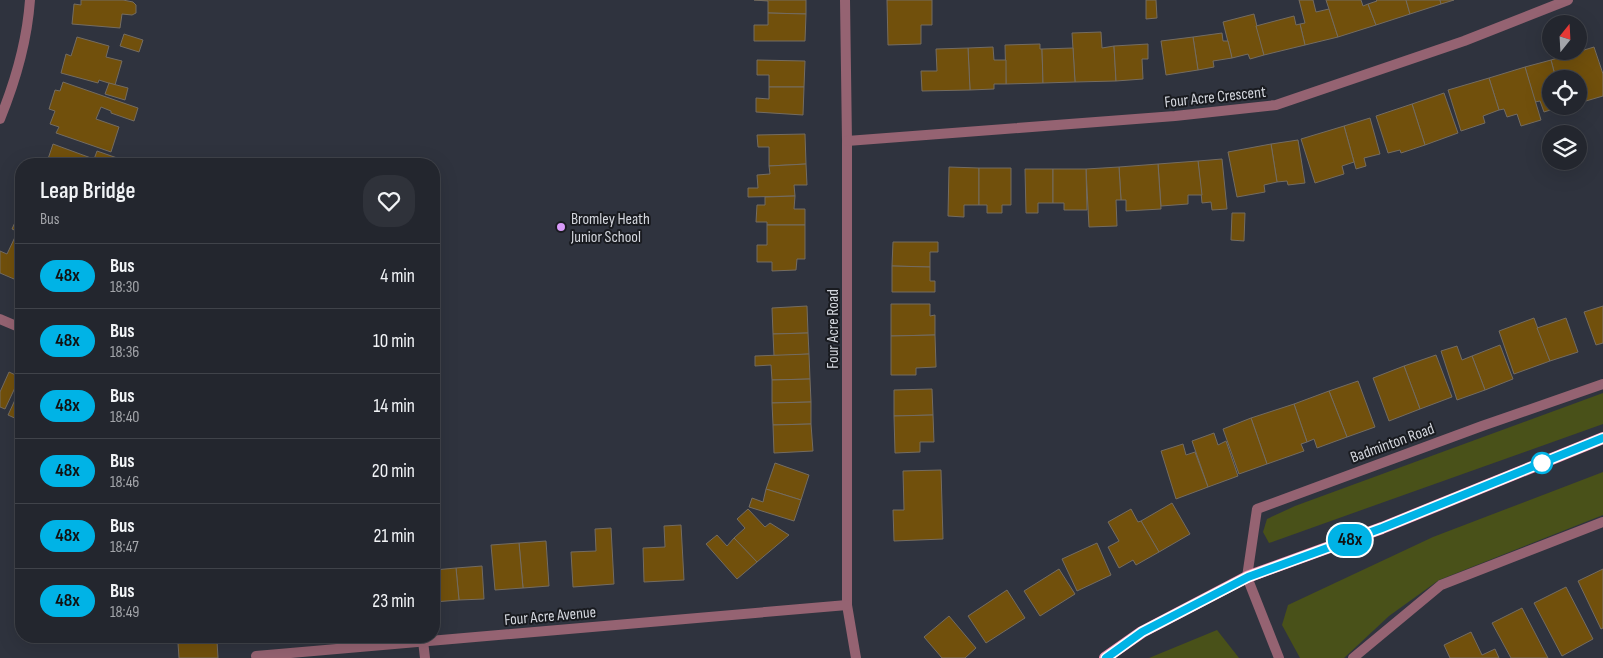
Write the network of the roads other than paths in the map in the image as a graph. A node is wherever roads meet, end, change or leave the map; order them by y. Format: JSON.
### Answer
{"nodes":[{"id":1,"x":30,"y":0,"type":"edge"},
{"id":2,"x":846,"y":0,"type":"edge"},
{"id":3,"x":1568,"y":0,"type":"edge"},
{"id":4,"x":0,"y":119,"type":"edge"},
{"id":5,"x":847,"y":141,"type":"junction"},
{"id":6,"x":0,"y":318,"type":"edge"},
{"id":7,"x":15,"y":325,"type":"edge"},
{"id":8,"x":1603,"y":384,"type":"edge"},
{"id":9,"x":1603,"y":438,"type":"edge"},
{"id":10,"x":1603,"y":522,"type":"edge"},
{"id":11,"x":1248,"y":577,"type":"junction"},
{"id":12,"x":847,"y":606,"type":"junction"},
{"id":13,"x":440,"y":640,"type":"edge"},
{"id":14,"x":402,"y":643,"type":"edge"},
{"id":15,"x":424,"y":643,"type":"edge"},
{"id":16,"x":256,"y":656,"type":"dead end"},
{"id":17,"x":425,"y":658,"type":"edge"},
{"id":18,"x":856,"y":658,"type":"edge"},
{"id":19,"x":1106,"y":658,"type":"edge"},
{"id":20,"x":1279,"y":658,"type":"edge"},
{"id":21,"x":1353,"y":658,"type":"edge"}],
"edges":[{"from":1,"to":4,"type":"street"},
{"from":2,"to":5,"type":"street","name":"Four Acre Road"},
{"from":3,"to":5,"type":"street","name":"Four Acre Crescent"},
{"from":5,"to":12,"type":"street","name":"Four Acre Road"},
{"from":6,"to":7,"type":"street"},
{"from":8,"to":11,"type":"street","name":"Badminton Road"},
{"from":9,"to":11,"type":"main road"},
{"from":10,"to":21,"type":"street"},
{"from":11,"to":19,"type":"main road"},
{"from":11,"to":20,"type":"street"},
{"from":12,"to":13,"type":"street","name":"Four Acre Avenue"},
{"from":12,"to":18,"type":"street","name":"Four Acre Road"},
{"from":14,"to":16,"type":"street","name":"Four Acre Avenue"},
{"from":15,"to":17,"type":"street"}]}
